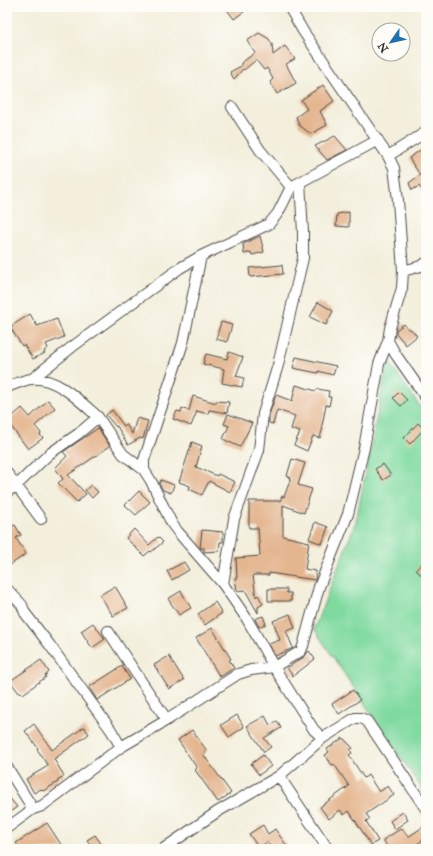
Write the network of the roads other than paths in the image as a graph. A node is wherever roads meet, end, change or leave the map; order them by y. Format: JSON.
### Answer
{"nodes":[{"id":1,"x":289,"y":7,"type":"edge"},
{"id":2,"x":232,"y":107,"type":"dead end"},
{"id":3,"x":426,"y":132,"type":"edge"},
{"id":4,"x":378,"y":140,"type":"junction"},
{"id":5,"x":388,"y":156,"type":"junction"},
{"id":6,"x":296,"y":184,"type":"junction"},
{"id":7,"x":201,"y":256,"type":"junction"},
{"id":8,"x":426,"y":263,"type":"edge"},
{"id":9,"x":402,"y":271,"type":"junction"},
{"id":10,"x":388,"y":341,"type":"junction"},
{"id":11,"x":32,"y":379,"type":"junction"},
{"id":12,"x":7,"y":387,"type":"edge"},
{"id":13,"x":425,"y":393,"type":"edge"},
{"id":14,"x":98,"y":417,"type":"junction"},
{"id":15,"x":144,"y":470,"type":"junction"},
{"id":16,"x":7,"y":473,"type":"edge"},
{"id":17,"x":17,"y":485,"type":"junction"},
{"id":18,"x":7,"y":492,"type":"edge"},
{"id":19,"x":41,"y":519,"type":"dead end"},
{"id":20,"x":223,"y":584,"type":"junction"},
{"id":21,"x":7,"y":589,"type":"edge"},
{"id":22,"x":108,"y":631,"type":"dead end"},
{"id":23,"x":274,"y":667,"type":"junction"},
{"id":24,"x":168,"y":720,"type":"junction"},
{"id":25,"x":322,"y":738,"type":"junction"},
{"id":26,"x":121,"y":747,"type":"junction"},
{"id":27,"x":7,"y":766,"type":"edge"},
{"id":28,"x":279,"y":776,"type":"junction"},
{"id":29,"x":33,"y":809,"type":"junction"},
{"id":30,"x":426,"y":809,"type":"edge"},
{"id":31,"x":7,"y":828,"type":"edge"},
{"id":32,"x":163,"y":849,"type":"edge"},
{"id":33,"x":328,"y":849,"type":"edge"}],
"edges":[{"from":1,"to":4,"type":"street"},
{"from":2,"to":6,"type":"street"},
{"from":3,"to":5,"type":"street"},
{"from":4,"to":5,"type":"street"},
{"from":4,"to":6,"type":"street"},
{"from":5,"to":9,"type":"street"},
{"from":6,"to":7,"type":"street"},
{"from":6,"to":20,"type":"street"},
{"from":7,"to":11,"type":"street"},
{"from":7,"to":15,"type":"street"},
{"from":8,"to":9,"type":"street"},
{"from":9,"to":10,"type":"street"},
{"from":10,"to":13,"type":"street"},
{"from":10,"to":23,"type":"street"},
{"from":11,"to":12,"type":"street"},
{"from":11,"to":14,"type":"street"},
{"from":14,"to":15,"type":"street"},
{"from":14,"to":17,"type":"street"},
{"from":15,"to":20,"type":"street"},
{"from":16,"to":17,"type":"street"},
{"from":17,"to":18,"type":"street"},
{"from":17,"to":19,"type":"street"},
{"from":20,"to":23,"type":"street"},
{"from":21,"to":26,"type":"street"},
{"from":22,"to":24,"type":"street"},
{"from":23,"to":24,"type":"street"},
{"from":23,"to":25,"type":"street"},
{"from":24,"to":26,"type":"street"},
{"from":25,"to":28,"type":"street"},
{"from":25,"to":30,"type":"street"},
{"from":26,"to":29,"type":"street"},
{"from":27,"to":29,"type":"street"},
{"from":28,"to":32,"type":"street"},
{"from":28,"to":33,"type":"street"},
{"from":29,"to":31,"type":"street"}]}
